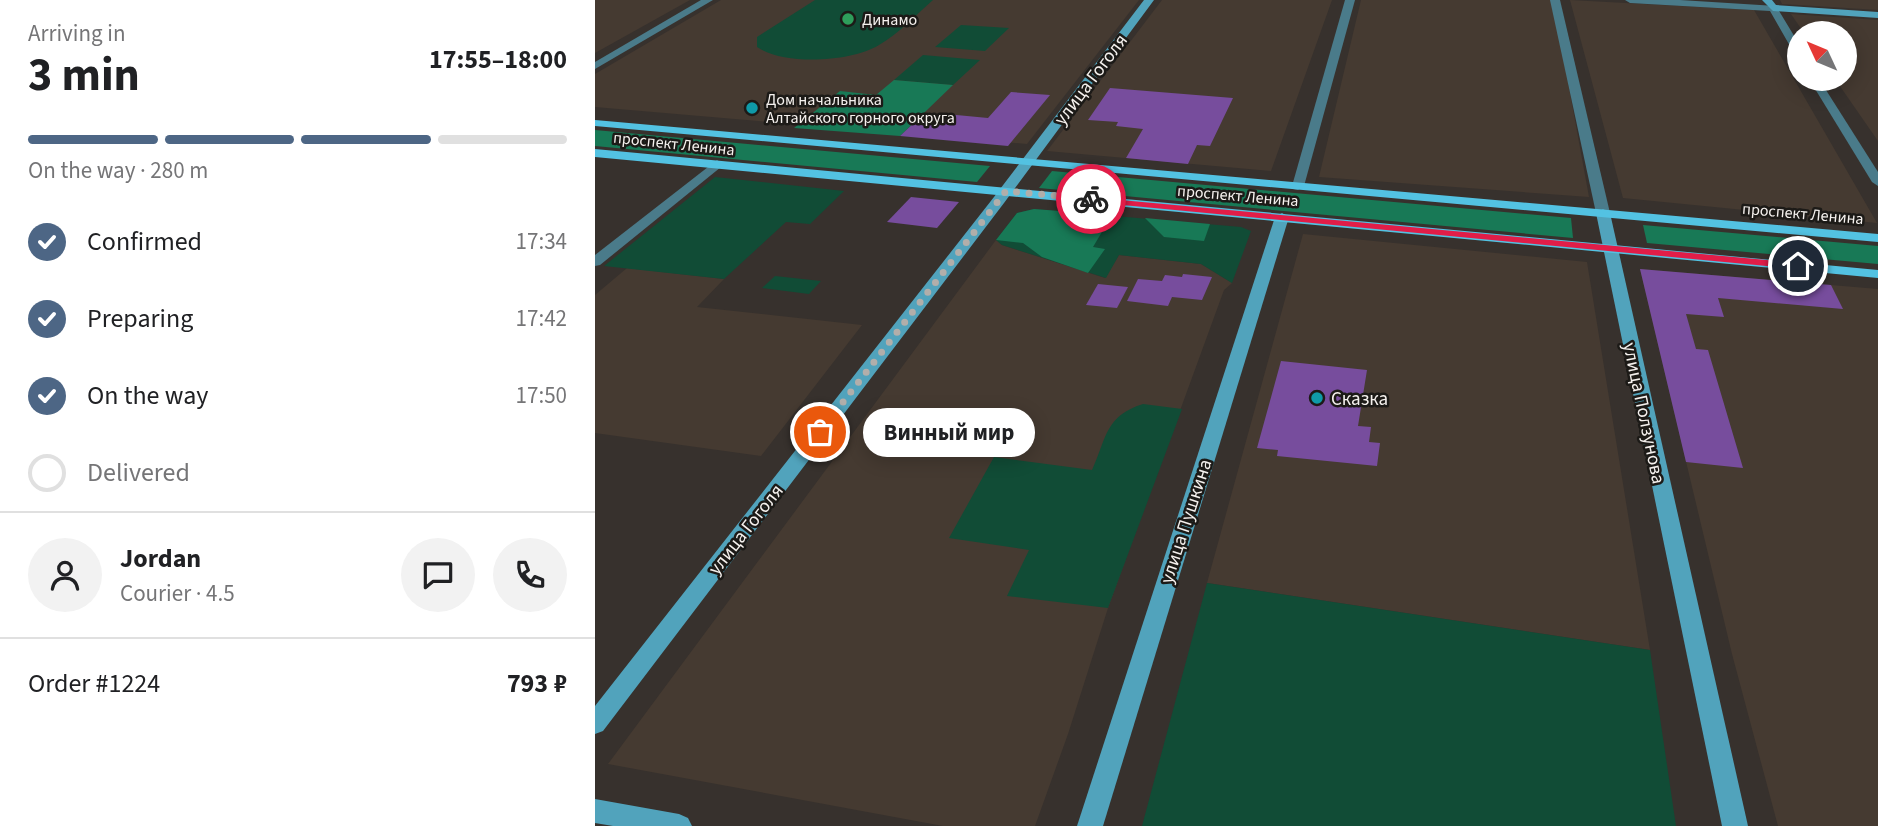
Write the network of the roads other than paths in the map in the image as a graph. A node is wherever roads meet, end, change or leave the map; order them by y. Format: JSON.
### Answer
{"nodes":[{"id":1,"x":708,"y":0,"type":"edge"},
{"id":2,"x":1149,"y":0,"type":"edge"},
{"id":3,"x":1350,"y":0,"type":"edge"},
{"id":4,"x":1555,"y":0,"type":"edge"},
{"id":5,"x":1630,"y":0,"type":"edge"},
{"id":6,"x":1770,"y":4,"type":"edge"},
{"id":7,"x":1878,"y":15,"type":"edge"},
{"id":8,"x":1787,"y":32,"type":"edge"},
{"id":9,"x":595,"y":65,"type":"edge"},
{"id":10,"x":1821,"y":91,"type":"edge"},
{"id":11,"x":595,"y":123,"type":"edge"},
{"id":12,"x":595,"y":153,"type":"edge"},
{"id":13,"x":1028,"y":161,"type":"junction"},
{"id":14,"x":717,"y":164,"type":"junction"},
{"id":15,"x":1878,"y":183,"type":"edge"},
{"id":16,"x":1298,"y":186,"type":"junction"},
{"id":17,"x":1006,"y":191,"type":"junction"},
{"id":18,"x":1603,"y":213,"type":"junction"},
{"id":19,"x":1282,"y":217,"type":"junction"},
{"id":20,"x":1878,"y":238,"type":"edge"},
{"id":21,"x":1610,"y":248,"type":"junction"},
{"id":22,"x":595,"y":262,"type":"edge"},
{"id":23,"x":1878,"y":274,"type":"edge"},
{"id":24,"x":595,"y":724,"type":"edge"},
{"id":25,"x":595,"y":811,"type":"edge"},
{"id":26,"x":679,"y":826,"type":"edge"},
{"id":27,"x":1090,"y":826,"type":"edge"},
{"id":28,"x":1735,"y":826,"type":"edge"}],
"edges":[{"from":1,"to":9,"type":"street"},
{"from":2,"to":13,"type":"street","name":"улица Гоголя"},
{"from":3,"to":16,"type":"street"},
{"from":4,"to":18,"type":"street","name":"улица Ползунова"},
{"from":5,"to":6,"type":"street"},
{"from":6,"to":7,"type":"street"},
{"from":6,"to":8,"type":"street"},
{"from":10,"to":15,"type":"street"},
{"from":11,"to":13,"type":"main road","name":"проспект Ленина"},
{"from":12,"to":14,"type":"main road","name":"проспект Ленина"},
{"from":13,"to":16,"type":"main road","name":"проспект Ленина"},
{"from":13,"to":17,"type":"street","name":"улица Гоголя"},
{"from":14,"to":17,"type":"main road","name":"проспект Ленина"},
{"from":14,"to":22,"type":"street"},
{"from":16,"to":18,"type":"main road","name":"проспект Ленина"},
{"from":17,"to":19,"type":"main road","name":"проспект Ленина"},
{"from":17,"to":24,"type":"street","name":"улица Гоголя"},
{"from":18,"to":20,"type":"main road","name":"проспект Ленина"},
{"from":18,"to":21,"type":"street","name":"улица Ползунова"},
{"from":19,"to":21,"type":"main road","name":"проспект Ленина"},
{"from":19,"to":27,"type":"street","name":"улица Пушкина"},
{"from":21,"to":23,"type":"main road","name":"проспект Ленина"},
{"from":21,"to":28,"type":"street","name":"улица Ползунова"},
{"from":25,"to":26,"type":"street"}]}
